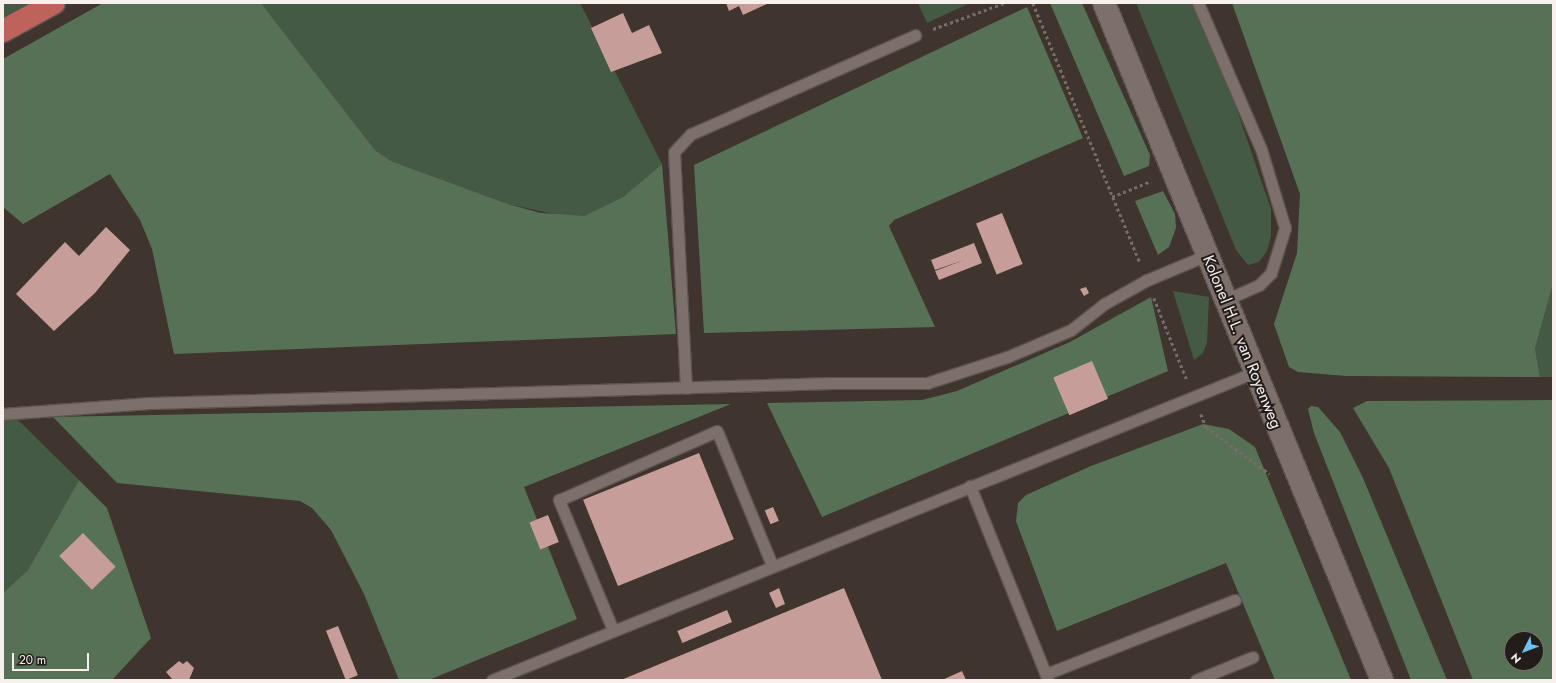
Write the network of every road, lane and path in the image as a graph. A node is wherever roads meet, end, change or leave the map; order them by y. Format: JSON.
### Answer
{"nodes":[{"id":1,"x":54,"y":3,"type":"edge"},
{"id":2,"x":1004,"y":3,"type":"edge"},
{"id":3,"x":1033,"y":3,"type":"edge"},
{"id":4,"x":1104,"y":3,"type":"edge"},
{"id":5,"x":1198,"y":3,"type":"edge"},
{"id":6,"x":3,"y":31,"type":"edge"},
{"id":7,"x":915,"y":35,"type":"joint"},
{"id":8,"x":1206,"y":255,"type":"junction"},
{"id":9,"x":1146,"y":280,"type":"junction"},
{"id":10,"x":1225,"y":300,"type":"junction"},
{"id":11,"x":1255,"y":372,"type":"junction"},
{"id":12,"x":686,"y":388,"type":"junction"},
{"id":13,"x":1194,"y":396,"type":"junction"},
{"id":14,"x":3,"y":414,"type":"edge"},
{"id":15,"x":1276,"y":479,"type":"dead end"},
{"id":16,"x":970,"y":486,"type":"junction"},
{"id":17,"x":772,"y":565,"type":"junction"},
{"id":18,"x":1235,"y":600,"type":"dead end"},
{"id":19,"x":613,"y":630,"type":"junction"},
{"id":20,"x":1253,"y":657,"type":"dead end"},
{"id":21,"x":1047,"y":677,"type":"edge"},
{"id":22,"x":492,"y":680,"type":"edge"},
{"id":23,"x":1196,"y":680,"type":"edge"},
{"id":24,"x":1382,"y":680,"type":"edge"}],
"edges":[{"from":1,"to":6,"type":"main road"},
{"from":2,"to":7,"type":"path"},
{"from":3,"to":9,"type":"path"},
{"from":4,"to":8,"type":"street","name":"Kolonel H.L. van Royenweg"},
{"from":5,"to":10,"type":"lane"},
{"from":7,"to":12,"type":"lane"},
{"from":8,"to":9,"type":"lane"},
{"from":8,"to":10,"type":"street","name":"Kolonel H.L. van Royenweg"},
{"from":9,"to":12,"type":"lane"},
{"from":9,"to":13,"type":"path"},
{"from":10,"to":11,"type":"street","name":"Kolonel H.L. van Royenweg"},
{"from":11,"to":13,"type":"lane"},
{"from":11,"to":24,"type":"street","name":"Kolonel H.L. van Royenweg"},
{"from":12,"to":14,"type":"lane"},
{"from":13,"to":15,"type":"path"},
{"from":13,"to":16,"type":"lane"},
{"from":16,"to":17,"type":"lane"},
{"from":16,"to":21,"type":"lane"},
{"from":17,"to":19,"type":"lane"},
{"from":17,"to":19,"type":"lane"},
{"from":18,"to":21,"type":"lane"},
{"from":19,"to":22,"type":"lane"},
{"from":20,"to":23,"type":"lane"}]}
